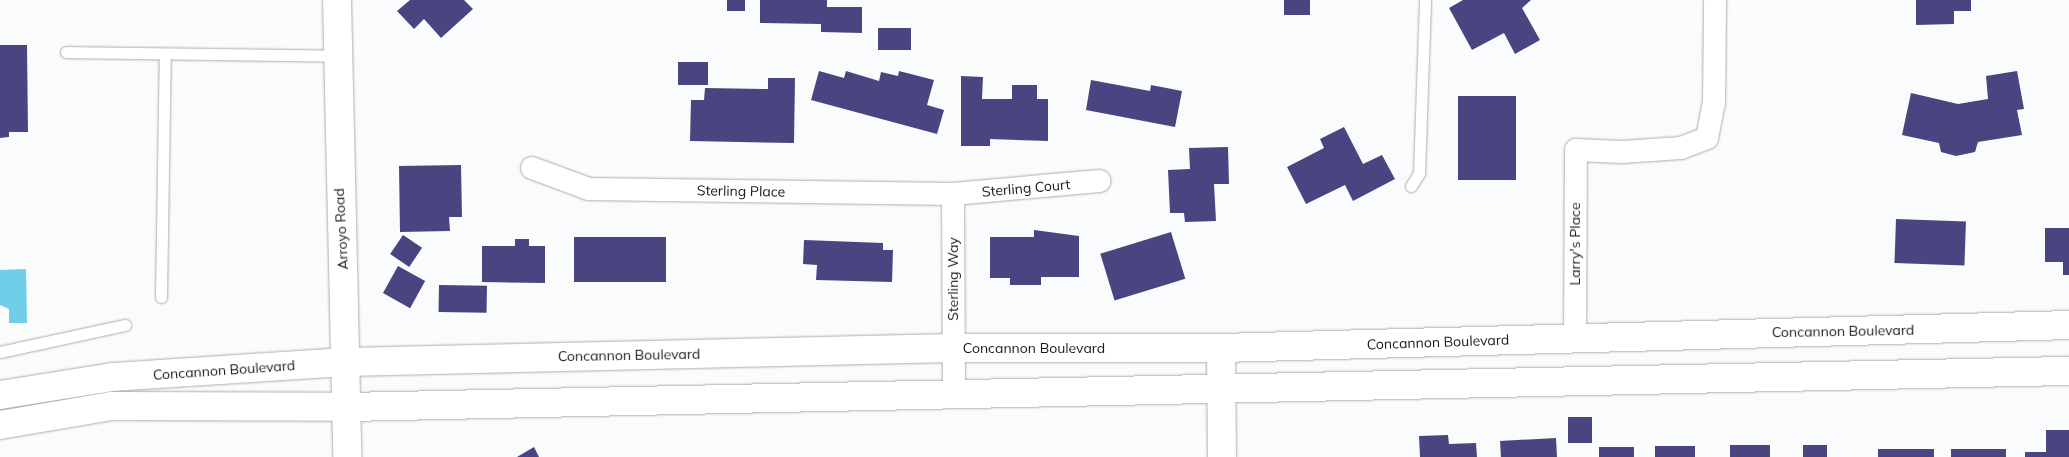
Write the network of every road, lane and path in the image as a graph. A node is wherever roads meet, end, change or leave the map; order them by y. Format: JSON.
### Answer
{"nodes":[{"id":1,"x":337,"y":0,"type":"edge"},
{"id":2,"x":1425,"y":0,"type":"edge"},
{"id":3,"x":1715,"y":0,"type":"edge"},
{"id":4,"x":66,"y":52,"type":"dead end"},
{"id":5,"x":165,"y":54,"type":"junction"},
{"id":6,"x":337,"y":56,"type":"junction"},
{"id":7,"x":532,"y":168,"type":"dead end"},
{"id":8,"x":1099,"y":182,"type":"dead end"},
{"id":9,"x":1411,"y":186,"type":"dead end"},
{"id":10,"x":953,"y":194,"type":"junction"},
{"id":11,"x":161,"y":297,"type":"dead end"},
{"id":12,"x":125,"y":325,"type":"dead end"},
{"id":13,"x":2069,"y":325,"type":"edge"},
{"id":14,"x":1575,"y":338,"type":"junction"},
{"id":15,"x":954,"y":348,"type":"junction"},
{"id":16,"x":1220,"y":348,"type":"junction"},
{"id":17,"x":0,"y":352,"type":"edge"},
{"id":18,"x":347,"y":362,"type":"junction"},
{"id":19,"x":2069,"y":371,"type":"edge"},
{"id":20,"x":1221,"y":390,"type":"junction"},
{"id":21,"x":954,"y":394,"type":"junction"},
{"id":22,"x":0,"y":395,"type":"edge"},
{"id":23,"x":346,"y":407,"type":"junction"},
{"id":24,"x":0,"y":425,"type":"edge"},
{"id":25,"x":347,"y":457,"type":"edge"},
{"id":26,"x":1222,"y":457,"type":"edge"}],
"edges":[{"from":1,"to":6,"type":"main road","name":"Arroyo Road"},
{"from":2,"to":9,"type":"lane"},
{"from":3,"to":14,"type":"street","name":"Larry's Place"},
{"from":4,"to":5,"type":"lane"},
{"from":5,"to":6,"type":"lane"},
{"from":5,"to":11,"type":"lane"},
{"from":6,"to":18,"type":"main road","name":"Arroyo Road"},
{"from":7,"to":10,"type":"street","name":"Sterling Place"},
{"from":8,"to":10,"type":"street","name":"Sterling Court"},
{"from":10,"to":15,"type":"street","name":"Sterling Way"},
{"from":12,"to":17,"type":"lane"},
{"from":13,"to":14,"type":"main road","name":"Concannon Boulevard"},
{"from":14,"to":16,"type":"main road","name":"Concannon Boulevard"},
{"from":15,"to":16,"type":"main road","name":"Concannon Boulevard"},
{"from":15,"to":18,"type":"main road","name":"Concannon Boulevard"},
{"from":15,"to":21,"type":"street","name":"Sterling Way"},
{"from":16,"to":20,"type":"main road"},
{"from":18,"to":22,"type":"main road","name":"Concannon Boulevard"},
{"from":18,"to":23,"type":"main road","name":"Arroyo Road"},
{"from":19,"to":20,"type":"main road"},
{"from":20,"to":21,"type":"main road"},
{"from":20,"to":26,"type":"main road"},
{"from":21,"to":23,"type":"main road"},
{"from":23,"to":24,"type":"main road"},
{"from":23,"to":25,"type":"main road","name":"Arroyo Road"}]}
